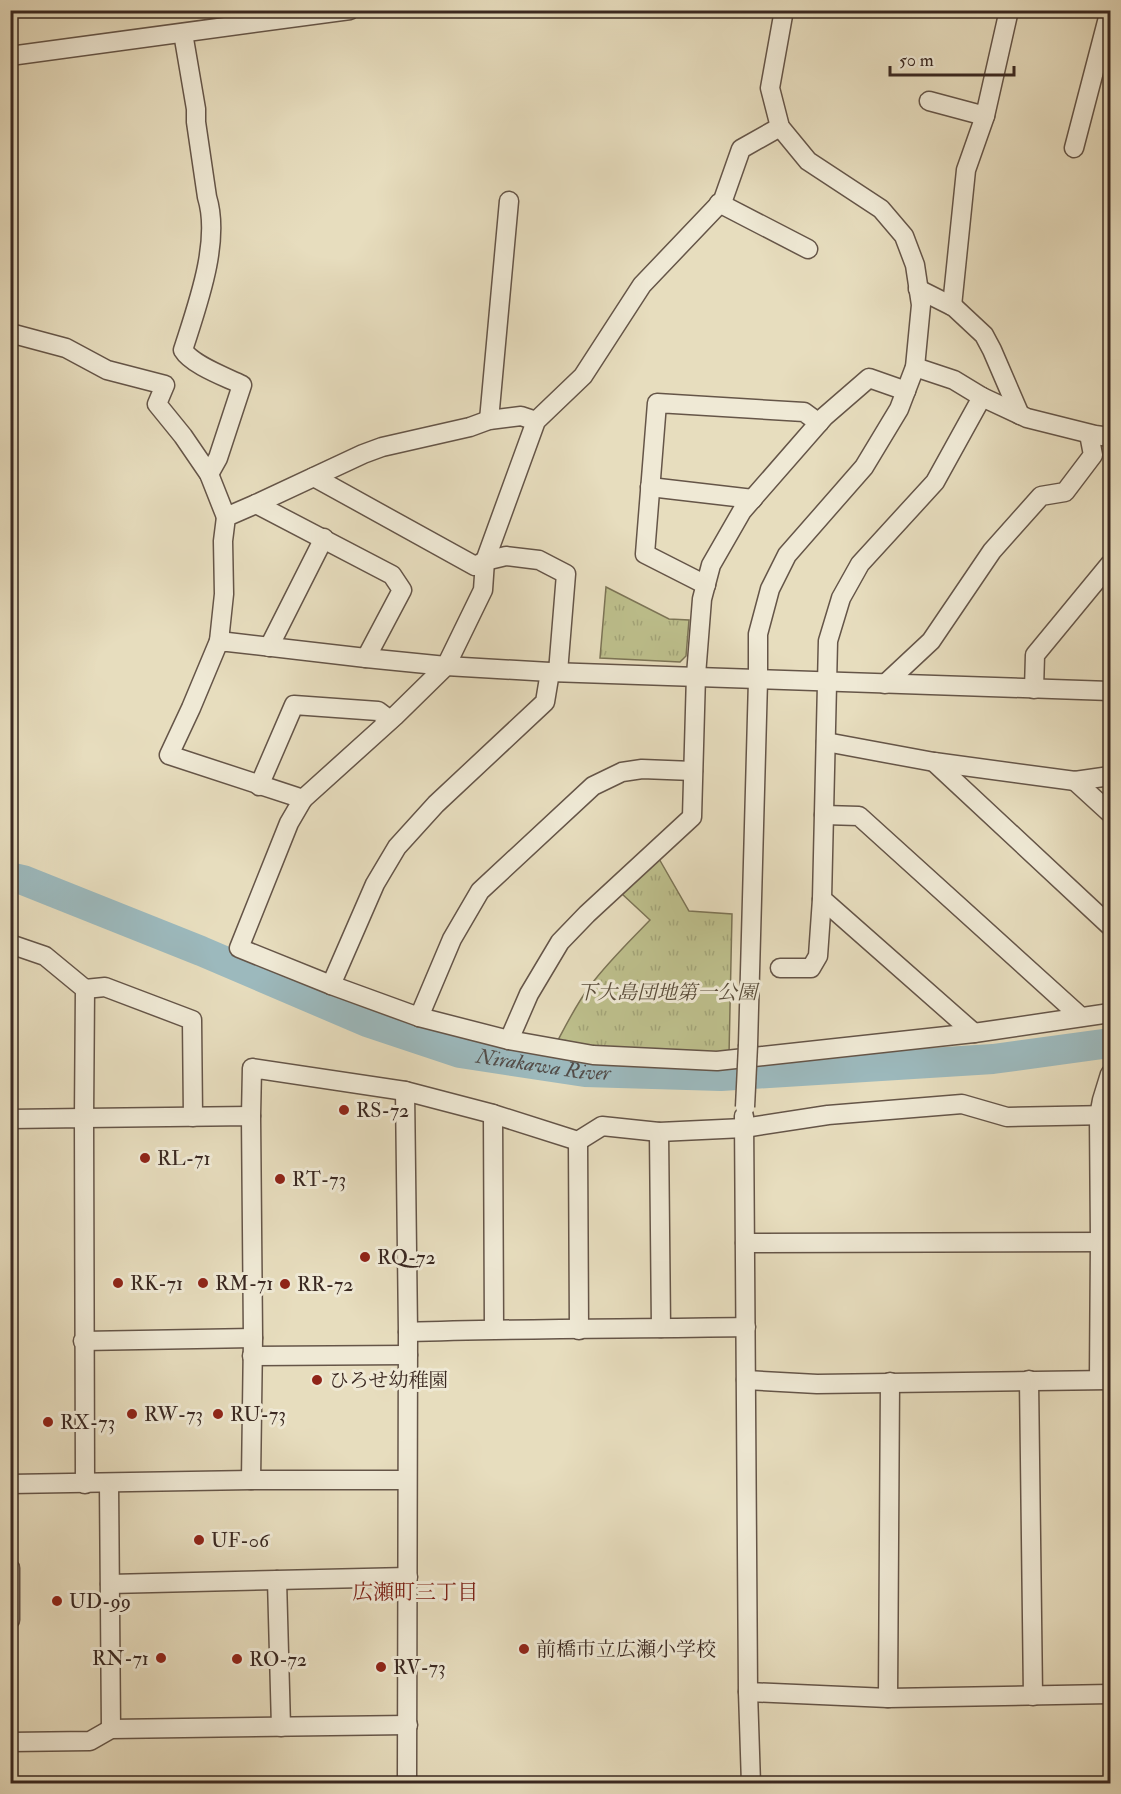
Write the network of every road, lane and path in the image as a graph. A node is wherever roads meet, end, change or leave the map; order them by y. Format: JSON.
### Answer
{"nodes":[{"id":1,"x":350,"y":10,"type":"edge"},
{"id":2,"x":784,"y":10,"type":"edge"},
{"id":3,"x":1010,"y":10,"type":"edge"},
{"id":4,"x":1110,"y":10,"type":"edge"},
{"id":5,"x":183,"y":33,"type":"junction"},
{"id":6,"x":10,"y":56,"type":"edge"},
{"id":7,"x":929,"y":101,"type":"dead end"},
{"id":8,"x":985,"y":116,"type":"junction"},
{"id":9,"x":780,"y":127,"type":"junction"},
{"id":10,"x":1074,"y":148,"type":"dead end"},
{"id":11,"x":509,"y":201,"type":"dead end"},
{"id":12,"x":720,"y":203,"type":"junction"},
{"id":13,"x":808,"y":249,"type":"dead end"},
{"id":14,"x":918,"y":289,"type":"junction"},
{"id":15,"x":952,"y":306,"type":"junction"},
{"id":16,"x":10,"y":333,"type":"edge"},
{"id":17,"x":915,"y":367,"type":"junction"},
{"id":18,"x":906,"y":392,"type":"junction"},
{"id":19,"x":982,"y":397,"type":"junction"},
{"id":20,"x":1020,"y":415,"type":"junction"},
{"id":21,"x":489,"y":420,"type":"junction"},
{"id":22,"x":537,"y":421,"type":"junction"},
{"id":23,"x":819,"y":423,"type":"junction"},
{"id":24,"x":1089,"y":434,"type":"junction"},
{"id":25,"x":1110,"y":437,"type":"edge"},
{"id":26,"x":209,"y":474,"type":"junction"},
{"id":27,"x":314,"y":477,"type":"junction"},
{"id":28,"x":650,"y":487,"type":"junction"},
{"id":29,"x":753,"y":499,"type":"junction"},
{"id":30,"x":256,"y":504,"type":"junction"},
{"id":31,"x":226,"y":517,"type":"junction"},
{"id":32,"x":324,"y":538,"type":"junction"},
{"id":33,"x":486,"y":561,"type":"junction"},
{"id":34,"x":1110,"y":564,"type":"edge"},
{"id":35,"x":706,"y":585,"type":"junction"},
{"id":36,"x":219,"y":641,"type":"junction"},
{"id":37,"x":268,"y":647,"type":"junction"},
{"id":38,"x":366,"y":658,"type":"junction"},
{"id":39,"x":446,"y":666,"type":"junction"},
{"id":40,"x":554,"y":672,"type":"junction"},
{"id":41,"x":696,"y":675,"type":"junction"},
{"id":42,"x":759,"y":680,"type":"junction"},
{"id":43,"x":826,"y":682,"type":"junction"},
{"id":44,"x":885,"y":684,"type":"junction"},
{"id":45,"x":1034,"y":688,"type":"junction"},
{"id":46,"x":1110,"y":691,"type":"edge"},
{"id":47,"x":390,"y":720,"type":"junction"},
{"id":48,"x":826,"y":742,"type":"junction"},
{"id":49,"x":934,"y":762,"type":"junction"},
{"id":50,"x":693,"y":771,"type":"junction"},
{"id":51,"x":1110,"y":776,"type":"edge"},
{"id":52,"x":1075,"y":781,"type":"junction"},
{"id":53,"x":259,"y":786,"type":"junction"},
{"id":54,"x":303,"y":799,"type":"junction"},
{"id":55,"x":1110,"y":813,"type":"edge"},
{"id":56,"x":824,"y":815,"type":"junction"},
{"id":57,"x":822,"y":899,"type":"junction"},
{"id":58,"x":1110,"y":926,"type":"edge"},
{"id":59,"x":10,"y":944,"type":"edge"},
{"id":60,"x":780,"y":968,"type":"dead end"},
{"id":61,"x":331,"y":985,"type":"junction"},
{"id":62,"x":85,"y":989,"type":"junction"},
{"id":63,"x":1110,"y":1013,"type":"edge"},
{"id":64,"x":419,"y":1017,"type":"junction"},
{"id":65,"x":1082,"y":1017,"type":"junction"},
{"id":66,"x":974,"y":1033,"type":"junction"},
{"id":67,"x":510,"y":1040,"type":"junction"},
{"id":68,"x":1110,"y":1074,"type":"edge"},
{"id":69,"x":405,"y":1091,"type":"junction"},
{"id":70,"x":493,"y":1114,"type":"junction"},
{"id":71,"x":1105,"y":1115,"type":"edge"},
{"id":72,"x":193,"y":1116,"type":"junction"},
{"id":73,"x":251,"y":1116,"type":"junction"},
{"id":74,"x":84,"y":1118,"type":"junction"},
{"id":75,"x":10,"y":1119,"type":"edge"},
{"id":76,"x":744,"y":1128,"type":"junction"},
{"id":77,"x":659,"y":1132,"type":"junction"},
{"id":78,"x":578,"y":1141,"type":"junction"},
{"id":79,"x":1105,"y":1242,"type":"edge"},
{"id":80,"x":745,"y":1244,"type":"junction"},
{"id":81,"x":746,"y":1327,"type":"junction"},
{"id":82,"x":661,"y":1328,"type":"junction"},
{"id":83,"x":494,"y":1329,"type":"junction"},
{"id":84,"x":579,"y":1330,"type":"junction"},
{"id":85,"x":408,"y":1332,"type":"junction"},
{"id":86,"x":83,"y":1341,"type":"junction"},
{"id":87,"x":253,"y":1347,"type":"junction"},
{"id":88,"x":408,"y":1355,"type":"junction"},
{"id":89,"x":1105,"y":1379,"type":"edge"},
{"id":90,"x":746,"y":1380,"type":"junction"},
{"id":91,"x":1029,"y":1380,"type":"junction"},
{"id":92,"x":890,"y":1382,"type":"junction"},
{"id":93,"x":250,"y":1480,"type":"junction"},
{"id":94,"x":407,"y":1480,"type":"junction"},
{"id":95,"x":109,"y":1483,"type":"junction"},
{"id":96,"x":10,"y":1484,"type":"edge"},
{"id":97,"x":85,"y":1484,"type":"junction"},
{"id":98,"x":10,"y":1568,"type":"edge"},
{"id":99,"x":408,"y":1577,"type":"junction"},
{"id":100,"x":277,"y":1580,"type":"junction"},
{"id":101,"x":110,"y":1584,"type":"junction"},
{"id":102,"x":10,"y":1620,"type":"edge"},
{"id":103,"x":748,"y":1692,"type":"junction"},
{"id":104,"x":1110,"y":1694,"type":"edge"},
{"id":105,"x":1033,"y":1696,"type":"junction"},
{"id":106,"x":888,"y":1698,"type":"junction"},
{"id":107,"x":408,"y":1725,"type":"junction"},
{"id":108,"x":281,"y":1727,"type":"junction"},
{"id":109,"x":111,"y":1729,"type":"junction"},
{"id":110,"x":10,"y":1742,"type":"edge"},
{"id":111,"x":407,"y":1784,"type":"edge"},
{"id":112,"x":751,"y":1784,"type":"edge"}],
"edges":[{"from":1,"to":5,"type":"street"},
{"from":2,"to":9,"type":"street"},
{"from":3,"to":8,"type":"street"},
{"from":4,"to":10,"type":"street"},
{"from":5,"to":6,"type":"street"},
{"from":5,"to":26,"type":"street"},
{"from":7,"to":8,"type":"street"},
{"from":8,"to":15,"type":"street"},
{"from":9,"to":12,"type":"street"},
{"from":9,"to":14,"type":"street"},
{"from":11,"to":21,"type":"street"},
{"from":12,"to":13,"type":"street"},
{"from":12,"to":22,"type":"street"},
{"from":14,"to":15,"type":"street"},
{"from":14,"to":17,"type":"street"},
{"from":15,"to":20,"type":"street"},
{"from":16,"to":26,"type":"street"},
{"from":17,"to":18,"type":"street"},
{"from":17,"to":19,"type":"street"},
{"from":18,"to":23,"type":"street"},
{"from":18,"to":42,"type":"street"},
{"from":19,"to":20,"type":"street"},
{"from":19,"to":43,"type":"street"},
{"from":20,"to":24,"type":"street"},
{"from":21,"to":22,"type":"street"},
{"from":21,"to":27,"type":"street"},
{"from":22,"to":33,"type":"street"},
{"from":23,"to":28,"type":"street"},
{"from":23,"to":29,"type":"street"},
{"from":24,"to":25,"type":"street"},
{"from":24,"to":44,"type":"street"},
{"from":26,"to":31,"type":"street"},
{"from":27,"to":30,"type":"street"},
{"from":27,"to":33,"type":"street"},
{"from":28,"to":29,"type":"street"},
{"from":28,"to":35,"type":"street"},
{"from":29,"to":35,"type":"street"},
{"from":30,"to":31,"type":"street"},
{"from":30,"to":32,"type":"street"},
{"from":31,"to":36,"type":"street"},
{"from":32,"to":37,"type":"street"},
{"from":32,"to":38,"type":"street"},
{"from":33,"to":39,"type":"street"},
{"from":33,"to":40,"type":"street"},
{"from":34,"to":45,"type":"street"},
{"from":35,"to":41,"type":"street"},
{"from":36,"to":37,"type":"street"},
{"from":36,"to":53,"type":"street"},
{"from":37,"to":38,"type":"street"},
{"from":38,"to":39,"type":"street"},
{"from":39,"to":40,"type":"street"},
{"from":39,"to":47,"type":"street"},
{"from":40,"to":41,"type":"street"},
{"from":40,"to":61,"type":"street"},
{"from":41,"to":42,"type":"street"},
{"from":41,"to":50,"type":"street"},
{"from":42,"to":43,"type":"street"},
{"from":42,"to":76,"type":"street","bridge":true},
{"from":43,"to":44,"type":"street"},
{"from":43,"to":48,"type":"street"},
{"from":44,"to":45,"type":"street"},
{"from":45,"to":46,"type":"street"},
{"from":47,"to":53,"type":"street"},
{"from":47,"to":54,"type":"street"},
{"from":48,"to":49,"type":"street"},
{"from":48,"to":56,"type":"street"},
{"from":49,"to":52,"type":"street"},
{"from":49,"to":58,"type":"street"},
{"from":50,"to":64,"type":"street"},
{"from":50,"to":67,"type":"street"},
{"from":51,"to":52,"type":"street"},
{"from":52,"to":55,"type":"street"},
{"from":53,"to":54,"type":"street"},
{"from":54,"to":61,"type":"street"},
{"from":56,"to":57,"type":"street"},
{"from":56,"to":65,"type":"street"},
{"from":57,"to":60,"type":"street"},
{"from":57,"to":66,"type":"street"},
{"from":59,"to":62,"type":"street"},
{"from":61,"to":64,"type":"street"},
{"from":62,"to":72,"type":"street"},
{"from":62,"to":74,"type":"street"},
{"from":63,"to":65,"type":"street"},
{"from":64,"to":67,"type":"street"},
{"from":65,"to":66,"type":"street"},
{"from":66,"to":67,"type":"street"},
{"from":68,"to":71,"type":"street"},
{"from":69,"to":70,"type":"street"},
{"from":69,"to":73,"type":"street"},
{"from":69,"to":85,"type":"street"},
{"from":70,"to":78,"type":"street"},
{"from":70,"to":83,"type":"street"},
{"from":71,"to":76,"type":"street"},
{"from":71,"to":79,"type":"street"},
{"from":72,"to":73,"type":"street"},
{"from":72,"to":74,"type":"street"},
{"from":73,"to":87,"type":"street"},
{"from":74,"to":75,"type":"street"},
{"from":74,"to":86,"type":"street"},
{"from":76,"to":77,"type":"street"},
{"from":76,"to":80,"type":"street"},
{"from":77,"to":78,"type":"street"},
{"from":77,"to":82,"type":"street"},
{"from":78,"to":84,"type":"street"},
{"from":79,"to":80,"type":"street"},
{"from":79,"to":89,"type":"street"},
{"from":80,"to":81,"type":"street"},
{"from":81,"to":82,"type":"street"},
{"from":81,"to":90,"type":"street"},
{"from":82,"to":84,"type":"street"},
{"from":83,"to":84,"type":"street"},
{"from":83,"to":85,"type":"street"},
{"from":85,"to":88,"type":"street"},
{"from":86,"to":87,"type":"street"},
{"from":86,"to":97,"type":"street"},
{"from":87,"to":88,"type":"street"},
{"from":87,"to":93,"type":"street"},
{"from":88,"to":94,"type":"street"},
{"from":89,"to":91,"type":"street"},
{"from":90,"to":92,"type":"street"},
{"from":90,"to":103,"type":"street"},
{"from":91,"to":92,"type":"street"},
{"from":91,"to":105,"type":"street"},
{"from":92,"to":106,"type":"street"},
{"from":93,"to":94,"type":"street"},
{"from":93,"to":95,"type":"street"},
{"from":94,"to":99,"type":"street"},
{"from":95,"to":97,"type":"street"},
{"from":95,"to":101,"type":"street"},
{"from":96,"to":97,"type":"street"},
{"from":98,"to":102,"type":"street"},
{"from":99,"to":100,"type":"street"},
{"from":99,"to":107,"type":"street"},
{"from":100,"to":101,"type":"street"},
{"from":100,"to":108,"type":"street"},
{"from":101,"to":109,"type":"street"},
{"from":103,"to":106,"type":"street"},
{"from":103,"to":112,"type":"street"},
{"from":104,"to":105,"type":"street"},
{"from":105,"to":106,"type":"street"},
{"from":107,"to":108,"type":"street"},
{"from":107,"to":111,"type":"street"},
{"from":108,"to":109,"type":"street"},
{"from":109,"to":110,"type":"street"}]}
